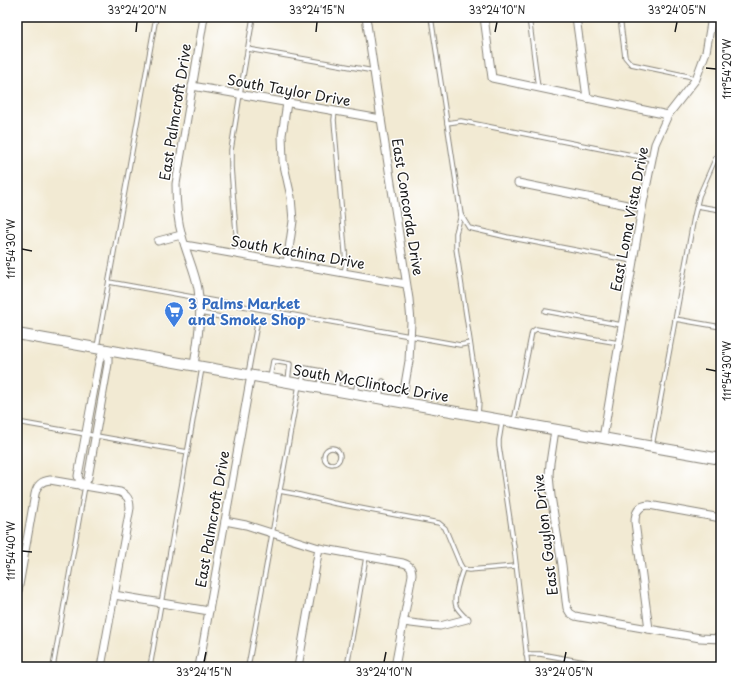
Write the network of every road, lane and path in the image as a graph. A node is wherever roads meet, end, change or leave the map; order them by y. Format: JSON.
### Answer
{"nodes":[{"id":1,"x":156,"y":17,"type":"edge"},
{"id":2,"x":204,"y":17,"type":"edge"},
{"id":3,"x":253,"y":17,"type":"edge"},
{"id":4,"x":366,"y":17,"type":"edge"},
{"id":5,"x":431,"y":17,"type":"edge"},
{"id":6,"x":484,"y":17,"type":"edge"},
{"id":7,"x":529,"y":17,"type":"edge"},
{"id":8,"x":576,"y":17,"type":"edge"},
{"id":9,"x":620,"y":17,"type":"edge"},
{"id":10,"x":712,"y":17,"type":"edge"},
{"id":11,"x":248,"y":49,"type":"junction"},
{"id":12,"x":374,"y":71,"type":"junction"},
{"id":13,"x":696,"y":79,"type":"junction"},
{"id":14,"x":192,"y":86,"type":"junction"},
{"id":15,"x":538,"y":88,"type":"junction"},
{"id":16,"x":240,"y":94,"type":"junction"},
{"id":17,"x":587,"y":98,"type":"junction"},
{"id":18,"x":287,"y":103,"type":"junction"},
{"id":19,"x":335,"y":111,"type":"junction"},
{"id":20,"x":668,"y":115,"type":"junction"},
{"id":21,"x":381,"y":120,"type":"junction"},
{"id":22,"x":447,"y":123,"type":"junction"},
{"id":23,"x":721,"y":146,"type":"edge"},
{"id":24,"x":652,"y":159,"type":"junction"},
{"id":25,"x":518,"y":183,"type":"dead end"},
{"id":26,"x":697,"y":206,"type":"junction"},
{"id":27,"x":642,"y":208,"type":"junction"},
{"id":28,"x":721,"y":210,"type":"edge"},
{"id":29,"x":461,"y":215,"type":"junction"},
{"id":30,"x":181,"y":234,"type":"junction"},
{"id":31,"x":158,"y":241,"type":"dead end"},
{"id":32,"x":184,"y":245,"type":"junction"},
{"id":33,"x":237,"y":254,"type":"junction"},
{"id":34,"x":633,"y":261,"type":"junction"},
{"id":35,"x":287,"y":263,"type":"junction"},
{"id":36,"x":344,"y":274,"type":"junction"},
{"id":37,"x":109,"y":282,"type":"junction"},
{"id":38,"x":406,"y":284,"type":"junction"},
{"id":39,"x":199,"y":298,"type":"junction"},
{"id":40,"x":545,"y":311,"type":"dead end"},
{"id":41,"x":200,"y":313,"type":"junction"},
{"id":42,"x":675,"y":319,"type":"junction"},
{"id":43,"x":622,"y":325,"type":"junction"},
{"id":44,"x":721,"y":327,"type":"edge"},
{"id":45,"x":17,"y":334,"type":"edge"},
{"id":46,"x":411,"y":336,"type":"junction"},
{"id":47,"x":470,"y":343,"type":"junction"},
{"id":48,"x":619,"y":343,"type":"junction"},
{"id":49,"x":101,"y":349,"type":"junction"},
{"id":50,"x":198,"y":366,"type":"junction"},
{"id":51,"x":339,"y":373,"type":"dead end"},
{"id":52,"x":249,"y":375,"type":"junction"},
{"id":53,"x":269,"y":379,"type":"junction"},
{"id":54,"x":358,"y":379,"type":"dead end"},
{"id":55,"x":383,"y":380,"type":"dead end"},
{"id":56,"x":288,"y":382,"type":"junction"},
{"id":57,"x":300,"y":384,"type":"junction"},
{"id":58,"x":318,"y":387,"type":"junction"},
{"id":59,"x":336,"y":390,"type":"junction"},
{"id":60,"x":355,"y":394,"type":"junction"},
{"id":61,"x":380,"y":398,"type":"junction"},
{"id":62,"x":402,"y":402,"type":"junction"},
{"id":63,"x":478,"y":416,"type":"junction"},
{"id":64,"x":502,"y":420,"type":"junction"},
{"id":65,"x":17,"y":422,"type":"edge"},
{"id":66,"x":514,"y":422,"type":"junction"},
{"id":67,"x":555,"y":430,"type":"junction"},
{"id":68,"x":86,"y":434,"type":"junction"},
{"id":69,"x":95,"y":436,"type":"junction"},
{"id":70,"x":603,"y":438,"type":"junction"},
{"id":71,"x":652,"y":447,"type":"junction"},
{"id":72,"x":188,"y":452,"type":"junction"},
{"id":73,"x":324,"y":454,"type":"joint"},
{"id":74,"x":721,"y":459,"type":"edge"},
{"id":75,"x":83,"y":486,"type":"junction"},
{"id":76,"x":279,"y":490,"type":"junction"},
{"id":77,"x":721,"y":518,"type":"edge"},
{"id":78,"x":225,"y":521,"type":"junction"},
{"id":79,"x":272,"y":533,"type":"junction"},
{"id":80,"x":319,"y":548,"type":"junction"},
{"id":81,"x":366,"y":557,"type":"junction"},
{"id":82,"x":516,"y":566,"type":"junction"},
{"id":83,"x":463,"y":569,"type":"junction"},
{"id":84,"x":114,"y":595,"type":"junction"},
{"id":85,"x":17,"y":597,"type":"edge"},
{"id":86,"x":161,"y":603,"type":"junction"},
{"id":87,"x":209,"y":611,"type":"junction"},
{"id":88,"x":467,"y":619,"type":"joint"},
{"id":89,"x":403,"y":622,"type":"junction"},
{"id":90,"x":649,"y":629,"type":"junction"},
{"id":91,"x":721,"y":639,"type":"edge"},
{"id":92,"x":526,"y":654,"type":"junction"},
{"id":93,"x":53,"y":667,"type":"edge"},
{"id":94,"x":101,"y":667,"type":"edge"},
{"id":95,"x":150,"y":667,"type":"edge"},
{"id":96,"x":199,"y":667,"type":"edge"},
{"id":97,"x":248,"y":667,"type":"edge"},
{"id":98,"x":298,"y":667,"type":"edge"},
{"id":99,"x":347,"y":667,"type":"edge"},
{"id":100,"x":395,"y":667,"type":"edge"},
{"id":101,"x":520,"y":667,"type":"edge"},
{"id":102,"x":528,"y":667,"type":"edge"},
{"id":103,"x":612,"y":667,"type":"edge"}],
"edges":[{"from":1,"to":37,"type":"lane"},
{"from":2,"to":14,"type":"street","name":"East Palmcroft Drive"},
{"from":3,"to":11,"type":"lane"},
{"from":4,"to":12,"type":"street","name":"East Concorda Drive"},
{"from":5,"to":22,"type":"lane"},
{"from":6,"to":15,"type":"street"},
{"from":7,"to":15,"type":"lane"},
{"from":8,"to":17,"type":"street"},
{"from":9,"to":13,"type":"lane"},
{"from":10,"to":13,"type":"street","name":"East Loma Vista Drive"},
{"from":11,"to":12,"type":"lane"},
{"from":11,"to":16,"type":"lane"},
{"from":12,"to":21,"type":"street","name":"East Concorda Drive"},
{"from":13,"to":20,"type":"street","name":"East Loma Vista Drive"},
{"from":14,"to":16,"type":"street","name":"South Taylor Drive"},
{"from":14,"to":30,"type":"street","name":"East Palmcroft Drive"},
{"from":15,"to":17,"type":"street"},
{"from":16,"to":18,"type":"street","name":"South Taylor Drive"},
{"from":16,"to":33,"type":"lane"},
{"from":17,"to":20,"type":"street"},
{"from":18,"to":19,"type":"street","name":"South Taylor Drive"},
{"from":18,"to":35,"type":"street"},
{"from":19,"to":21,"type":"street","name":"South Taylor Drive"},
{"from":19,"to":36,"type":"lane"},
{"from":20,"to":24,"type":"street","name":"East Loma Vista Drive"},
{"from":21,"to":38,"type":"street","name":"East Concorda Drive"},
{"from":22,"to":24,"type":"lane"},
{"from":22,"to":29,"type":"lane"},
{"from":23,"to":26,"type":"lane"},
{"from":24,"to":27,"type":"street","name":"East Loma Vista Drive"},
{"from":25,"to":27,"type":"street"},
{"from":26,"to":28,"type":"lane"},
{"from":26,"to":42,"type":"lane"},
{"from":27,"to":34,"type":"street","name":"East Loma Vista Drive"},
{"from":29,"to":34,"type":"lane"},
{"from":29,"to":47,"type":"lane"},
{"from":30,"to":31,"type":"street"},
{"from":30,"to":32,"type":"street","name":"East Palmcroft Drive"},
{"from":32,"to":33,"type":"street","name":"South Kachina Drive"},
{"from":32,"to":39,"type":"street","name":"East Palmcroft Drive"},
{"from":33,"to":35,"type":"street","name":"South Kachina Drive"},
{"from":34,"to":43,"type":"street","name":"East Loma Vista Drive"},
{"from":35,"to":36,"type":"street","name":"South Kachina Drive"},
{"from":36,"to":38,"type":"street","name":"South Kachina Drive"},
{"from":37,"to":39,"type":"lane"},
{"from":37,"to":49,"type":"lane"},
{"from":38,"to":46,"type":"street","name":"East Concorda Drive"},
{"from":39,"to":41,"type":"street","name":"East Palmcroft Drive"},
{"from":39,"to":46,"type":"lane"},
{"from":40,"to":43,"type":"lane"},
{"from":41,"to":50,"type":"street","name":"East Palmcroft Drive"},
{"from":41,"to":52,"type":"lane"},
{"from":42,"to":44,"type":"lane"},
{"from":42,"to":71,"type":"lane"},
{"from":43,"to":48,"type":"street","name":"East Loma Vista Drive"},
{"from":45,"to":49,"type":"main road","name":"South McClintock Drive"},
{"from":46,"to":47,"type":"lane"},
{"from":46,"to":62,"type":"street","name":"East Concorda Drive"},
{"from":47,"to":63,"type":"lane"},
{"from":48,"to":66,"type":"lane"},
{"from":48,"to":70,"type":"street","name":"East Loma Vista Drive"},
{"from":49,"to":50,"type":"main road","name":"South McClintock Drive"},
{"from":49,"to":68,"type":"street"},
{"from":49,"to":69,"type":"street"},
{"from":50,"to":52,"type":"main road","name":"South McClintock Drive"},
{"from":50,"to":72,"type":"lane"},
{"from":51,"to":59,"type":"lane"},
{"from":52,"to":53,"type":"main road","name":"South McClintock Drive"},
{"from":52,"to":78,"type":"street","name":"East Palmcroft Drive"},
{"from":53,"to":56,"type":"main road","name":"South McClintock Drive"},
{"from":53,"to":56,"type":"lane"},
{"from":54,"to":60,"type":"lane"},
{"from":55,"to":61,"type":"lane"},
{"from":56,"to":57,"type":"main road","name":"South McClintock Drive"},
{"from":57,"to":58,"type":"main road","name":"South McClintock Drive"},
{"from":57,"to":58,"type":"lane"},
{"from":57,"to":76,"type":"lane"},
{"from":58,"to":59,"type":"main road","name":"South McClintock Drive"},
{"from":59,"to":60,"type":"main road","name":"South McClintock Drive"},
{"from":60,"to":61,"type":"main road","name":"South McClintock Drive"},
{"from":61,"to":62,"type":"main road","name":"South McClintock Drive"},
{"from":62,"to":63,"type":"main road","name":"South McClintock Drive"},
{"from":63,"to":64,"type":"main road","name":"South McClintock Drive"},
{"from":64,"to":66,"type":"main road","name":"South McClintock Drive"},
{"from":64,"to":82,"type":"lane"},
{"from":65,"to":68,"type":"lane"},
{"from":66,"to":67,"type":"main road","name":"South McClintock Drive"},
{"from":67,"to":70,"type":"main road","name":"South McClintock Drive"},
{"from":67,"to":90,"type":"street","name":"East Gaylon Drive"},
{"from":68,"to":69,"type":"lane"},
{"from":68,"to":75,"type":"street"},
{"from":69,"to":72,"type":"lane"},
{"from":69,"to":75,"type":"street"},
{"from":70,"to":71,"type":"main road","name":"South McClintock Drive"},
{"from":71,"to":74,"type":"main road","name":"South McClintock Drive"},
{"from":72,"to":86,"type":"lane"},
{"from":73,"to":73,"type":"lane"},
{"from":75,"to":84,"type":"street"},
{"from":75,"to":85,"type":"street"},
{"from":75,"to":93,"type":"lane"},
{"from":76,"to":79,"type":"lane"},
{"from":76,"to":83,"type":"lane"},
{"from":77,"to":90,"type":"street"},
{"from":78,"to":79,"type":"street"},
{"from":78,"to":87,"type":"street","name":"East Palmcroft Drive"},
{"from":79,"to":80,"type":"street"},
{"from":79,"to":97,"type":"lane"},
{"from":80,"to":81,"type":"street"},
{"from":80,"to":98,"type":"street"},
{"from":81,"to":89,"type":"street"},
{"from":81,"to":99,"type":"lane"},
{"from":82,"to":83,"type":"lane"},
{"from":82,"to":92,"type":"lane"},
{"from":83,"to":88,"type":"lane"},
{"from":84,"to":86,"type":"street"},
{"from":84,"to":94,"type":"street"},
{"from":86,"to":87,"type":"street"},
{"from":86,"to":95,"type":"lane"},
{"from":87,"to":96,"type":"street","name":"East Palmcroft Drive"},
{"from":88,"to":89,"type":"street"},
{"from":89,"to":100,"type":"street"},
{"from":90,"to":91,"type":"street"},
{"from":92,"to":102,"type":"lane"},
{"from":92,"to":103,"type":"lane"},
{"from":101,"to":102,"type":"lane"}]}
